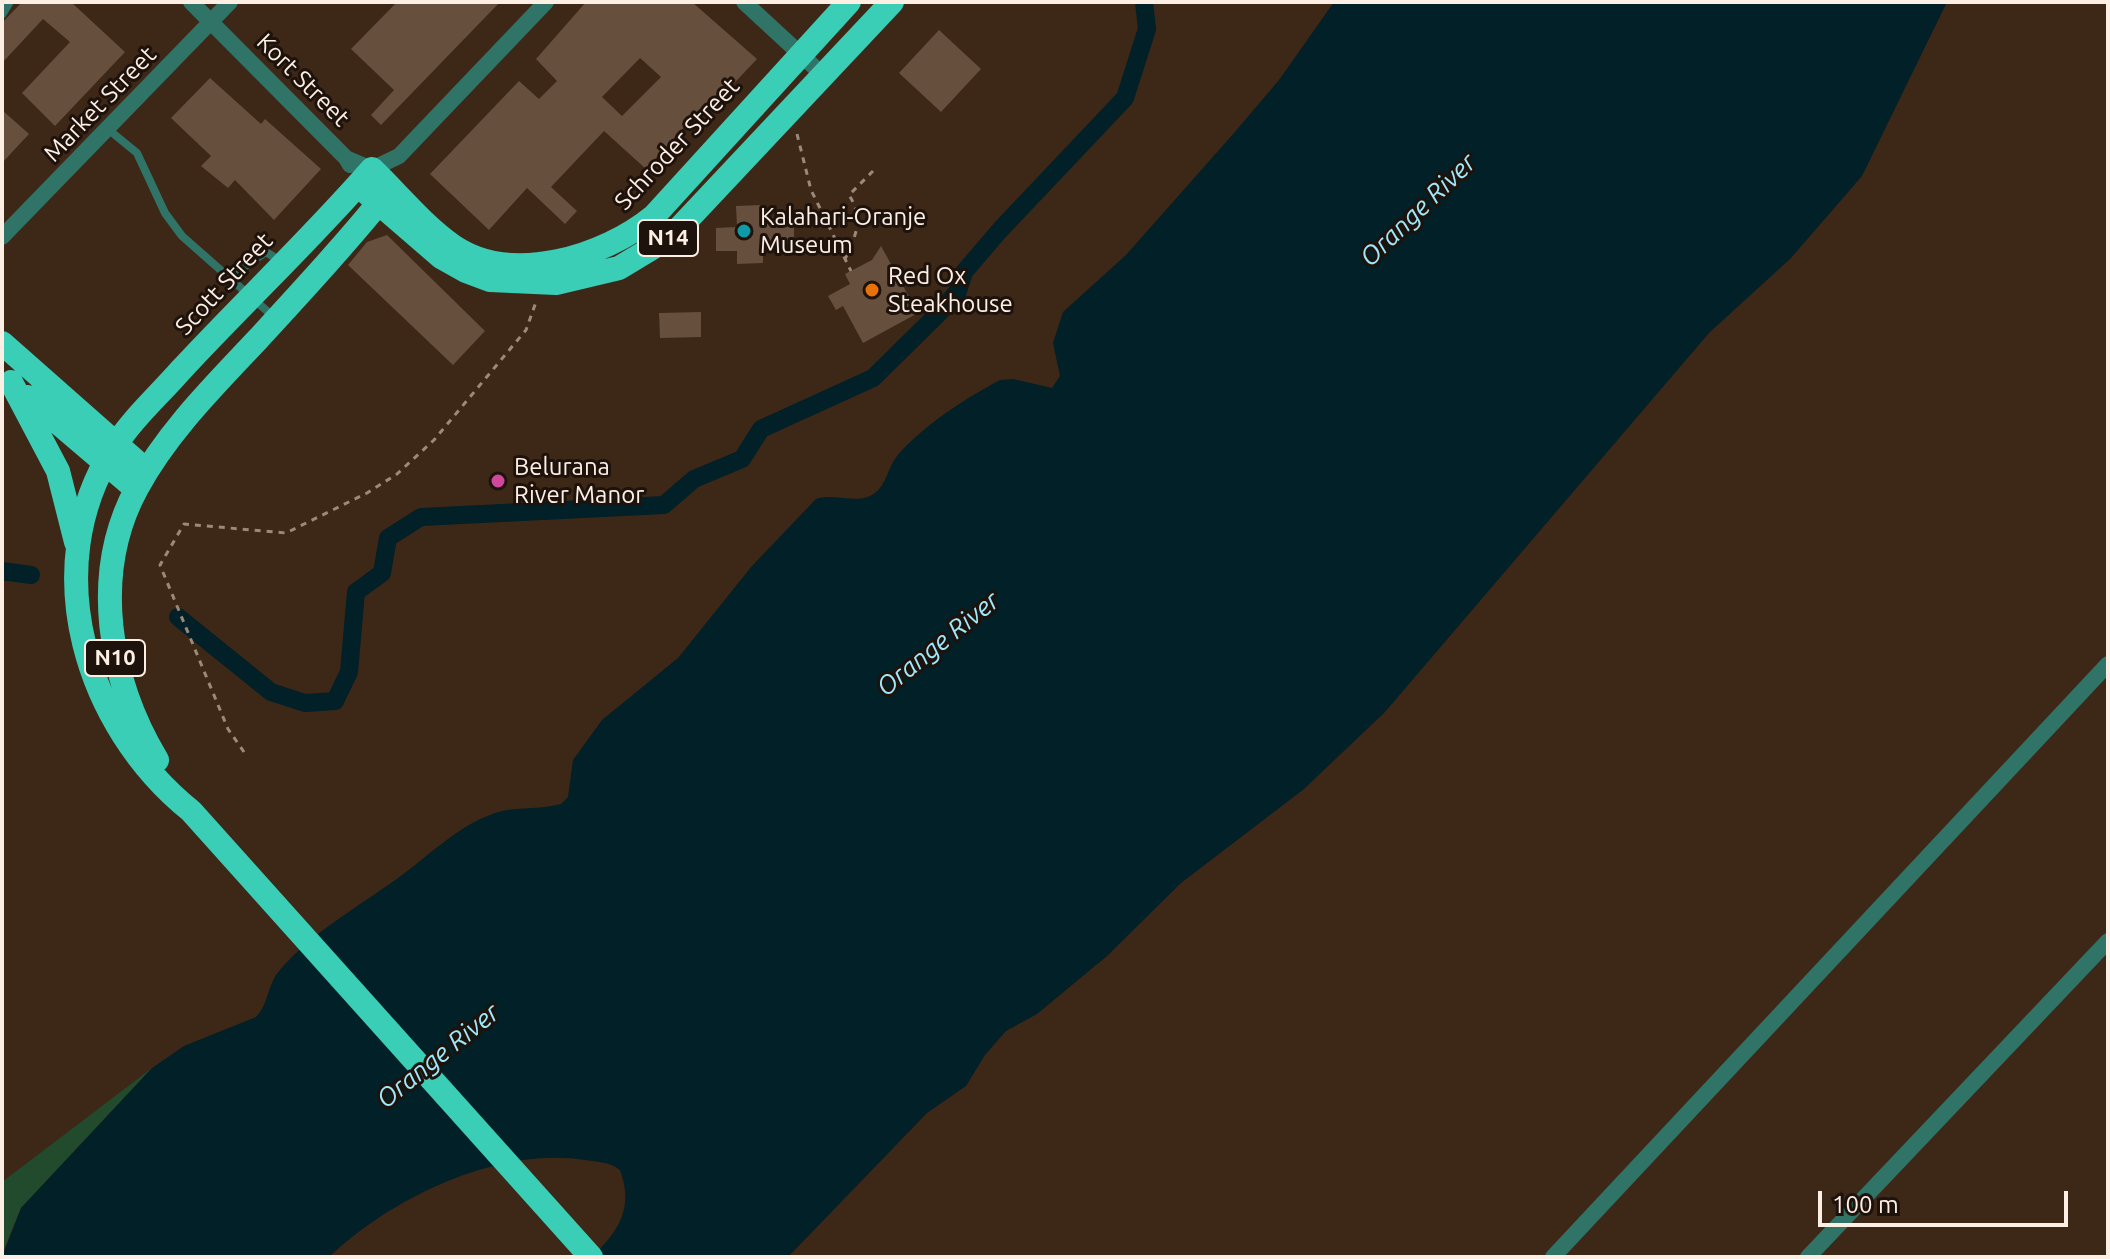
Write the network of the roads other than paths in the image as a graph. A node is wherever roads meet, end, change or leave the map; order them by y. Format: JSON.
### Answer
{"nodes":[{"id":1,"x":10,"y":2,"type":"edge"},
{"id":2,"x":191,"y":2,"type":"edge"},
{"id":3,"x":230,"y":2,"type":"edge"},
{"id":4,"x":546,"y":2,"type":"edge"},
{"id":5,"x":744,"y":2,"type":"edge"},
{"id":6,"x":849,"y":2,"type":"edge"},
{"id":7,"x":892,"y":2,"type":"edge"},
{"id":8,"x":2,"y":15,"type":"edge"},
{"id":9,"x":212,"y":22,"type":"junction"},
{"id":10,"x":799,"y":53,"type":"junction"},
{"id":11,"x":823,"y":75,"type":"junction"},
{"id":12,"x":109,"y":130,"type":"junction"},
{"id":13,"x":399,"y":156,"type":"junction"},
{"id":14,"x":346,"y":158,"type":"joint"},
{"id":15,"x":365,"y":177,"type":"junction"},
{"id":16,"x":384,"y":196,"type":"junction"},
{"id":17,"x":2,"y":237,"type":"edge"},
{"id":18,"x":282,"y":262,"type":"junction"},
{"id":19,"x":228,"y":278,"type":"junction"},
{"id":20,"x":248,"y":297,"type":"junction"},
{"id":21,"x":276,"y":319,"type":"junction"},
{"id":22,"x":2,"y":343,"type":"edge"},
{"id":23,"x":7,"y":378,"type":"edge"},
{"id":24,"x":109,"y":455,"type":"junction"},
{"id":25,"x":142,"y":480,"type":"junction"},
{"id":26,"x":78,"y":558,"type":"junction"},
{"id":27,"x":2108,"y":664,"type":"edge"},
{"id":28,"x":191,"y":811,"type":"junction"},
{"id":29,"x":2108,"y":941,"type":"edge"},
{"id":30,"x":591,"y":1257,"type":"edge"},
{"id":31,"x":1553,"y":1257,"type":"edge"},
{"id":32,"x":1808,"y":1257,"type":"edge"}],
"edges":[{"from":1,"to":8,"type":"lane"},
{"from":2,"to":9,"type":"street","name":"Kort Street"},
{"from":3,"to":9,"type":"street","name":"Market Street"},
{"from":4,"to":13,"type":"street","name":"Scott Street"},
{"from":5,"to":10,"type":"street"},
{"from":6,"to":10,"type":"highway","name":"Schroder Street","number":"N14"},
{"from":7,"to":11,"type":"highway","name":"Schroder Street","number":"N14"},
{"from":9,"to":12,"type":"street","name":"Market Street"},
{"from":9,"to":14,"type":"street","name":"Kort Street"},
{"from":10,"to":11,"type":"street"},
{"from":10,"to":16,"type":"highway","name":"Schroder Street","number":"N14"},
{"from":11,"to":16,"type":"highway","name":"Schroder Street","number":"N14"},
{"from":12,"to":17,"type":"street","name":"Market Street"},
{"from":12,"to":19,"type":"lane"},
{"from":13,"to":15,"type":"street","name":"Scott Street"},
{"from":13,"to":16,"type":"street","name":"Scott Street"},
{"from":14,"to":15,"type":"street","name":"Schroder Street"},
{"from":15,"to":16,"type":"highway","name":"Schroder Street","number":"N14"},
{"from":15,"to":18,"type":"highway","name":"Scott Street"},
{"from":16,"to":21,"type":"highway","name":"Scott Street"},
{"from":18,"to":19,"type":"lane"},
{"from":18,"to":20,"type":"highway","name":"Scott Street"},
{"from":19,"to":20,"type":"lane"},
{"from":20,"to":21,"type":"lane"},
{"from":20,"to":24,"type":"highway","name":"Scott Street"},
{"from":21,"to":25,"type":"highway","name":"Scott Street"},
{"from":22,"to":24,"type":"highway"},
{"from":23,"to":24,"type":"highway"},
{"from":23,"to":26,"type":"highway"},
{"from":24,"to":25,"type":"highway"},
{"from":24,"to":26,"type":"highway","number":"N10"},
{"from":25,"to":28,"type":"highway","number":"N10"},
{"from":26,"to":28,"type":"highway","number":"N10"},
{"from":27,"to":31,"type":"street"},
{"from":28,"to":30,"type":"highway","number":"N10"},
{"from":29,"to":32,"type":"street"}]}
